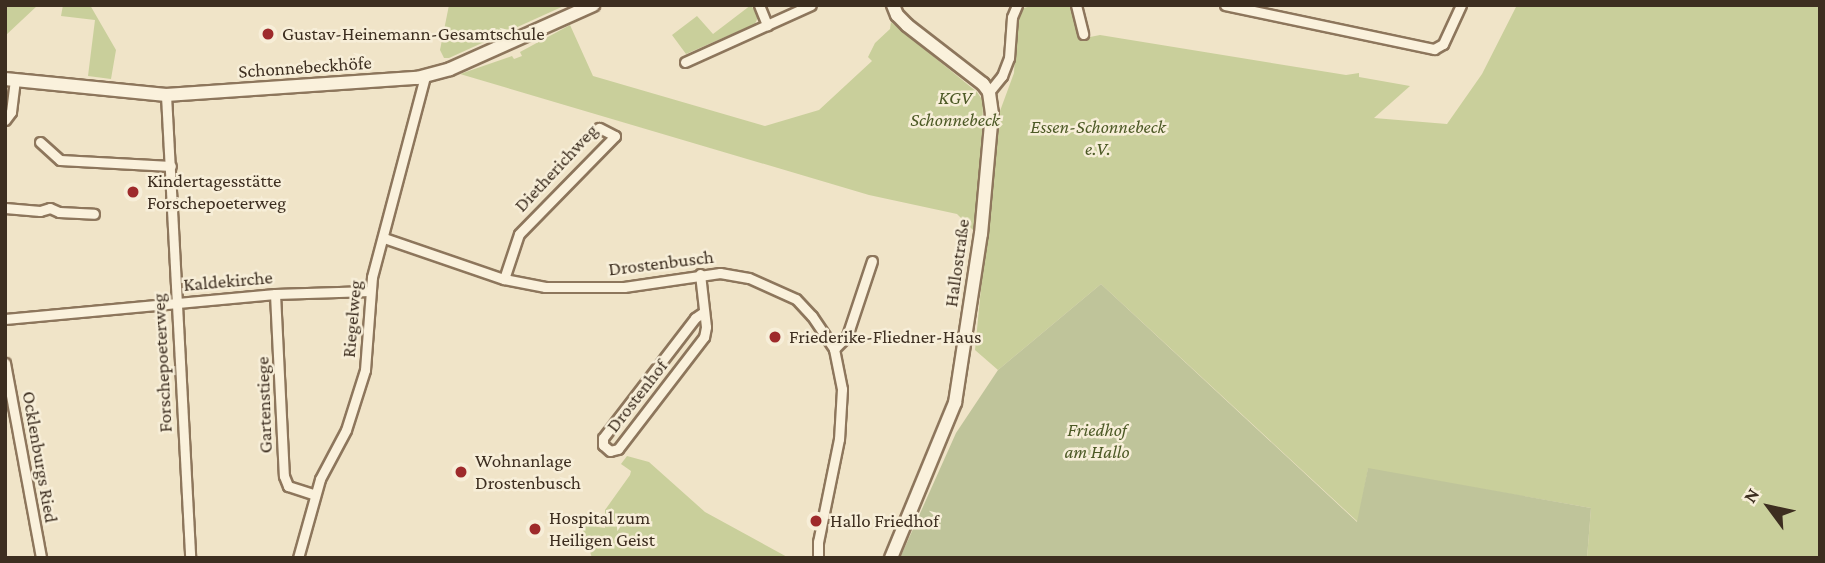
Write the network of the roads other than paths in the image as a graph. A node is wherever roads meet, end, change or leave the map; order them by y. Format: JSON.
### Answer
{"nodes":[{"id":1,"x":593,"y":5,"type":"edge"},
{"id":2,"x":759,"y":5,"type":"edge"},
{"id":3,"x":811,"y":5,"type":"edge"},
{"id":4,"x":893,"y":5,"type":"edge"},
{"id":5,"x":1017,"y":5,"type":"edge"},
{"id":6,"x":1076,"y":5,"type":"edge"},
{"id":7,"x":1225,"y":5,"type":"edge"},
{"id":8,"x":1461,"y":5,"type":"edge"},
{"id":9,"x":767,"y":25,"type":"junction"},
{"id":10,"x":1083,"y":34,"type":"dead end"},
{"id":11,"x":685,"y":62,"type":"dead end"},
{"id":12,"x":425,"y":77,"type":"junction"},
{"id":13,"x":10,"y":79,"type":"edge"},
{"id":14,"x":989,"y":92,"type":"junction"},
{"id":15,"x":166,"y":95,"type":"junction"},
{"id":16,"x":5,"y":120,"type":"edge"},
{"id":17,"x":599,"y":128,"type":"dead end"},
{"id":18,"x":40,"y":142,"type":"dead end"},
{"id":19,"x":171,"y":166,"type":"junction"},
{"id":20,"x":5,"y":208,"type":"edge"},
{"id":21,"x":94,"y":214,"type":"dead end"},
{"id":22,"x":384,"y":238,"type":"junction"},
{"id":23,"x":872,"y":261,"type":"dead end"},
{"id":24,"x":699,"y":274,"type":"junction"},
{"id":25,"x":504,"y":279,"type":"junction"},
{"id":26,"x":370,"y":291,"type":"junction"},
{"id":27,"x":275,"y":294,"type":"junction"},
{"id":28,"x":176,"y":303,"type":"junction"},
{"id":29,"x":704,"y":312,"type":"junction"},
{"id":30,"x":5,"y":319,"type":"edge"},
{"id":31,"x":834,"y":349,"type":"junction"},
{"id":32,"x":5,"y":363,"type":"edge"},
{"id":33,"x":315,"y":495,"type":"junction"},
{"id":34,"x":41,"y":558,"type":"edge"},
{"id":35,"x":190,"y":558,"type":"edge"},
{"id":36,"x":298,"y":558,"type":"edge"},
{"id":37,"x":818,"y":558,"type":"edge"},
{"id":38,"x":891,"y":558,"type":"edge"}],
"edges":[{"from":1,"to":12,"type":"main road","name":"Schonnebeckhöfe"},
{"from":2,"to":9,"type":"street"},
{"from":3,"to":9,"type":"street"},
{"from":4,"to":14,"type":"main road"},
{"from":5,"to":14,"type":"street"},
{"from":6,"to":10,"type":"street"},
{"from":7,"to":8,"type":"street"},
{"from":9,"to":11,"type":"street"},
{"from":12,"to":15,"type":"main road","name":"Schonnebeckhöfe"},
{"from":12,"to":22,"type":"street","name":"Riegelweg"},
{"from":13,"to":15,"type":"main road","name":"Schonnebeckhöfe"},
{"from":13,"to":16,"type":"street"},
{"from":14,"to":38,"type":"main road","name":"Hallostraße"},
{"from":15,"to":19,"type":"street","name":"Forschepoeterweg"},
{"from":17,"to":25,"type":"street","name":"Dietherichweg"},
{"from":18,"to":19,"type":"street"},
{"from":19,"to":28,"type":"street","name":"Forschepoeterweg"},
{"from":20,"to":21,"type":"street"},
{"from":22,"to":25,"type":"street","name":"Drostenbusch"},
{"from":22,"to":26,"type":"street","name":"Riegelweg"},
{"from":23,"to":31,"type":"street"},
{"from":24,"to":25,"type":"street","name":"Drostenbusch"},
{"from":24,"to":29,"type":"street","name":"Drostenhof"},
{"from":24,"to":31,"type":"street","name":"Drostenbusch"},
{"from":26,"to":27,"type":"street","name":"Kaldekirche"},
{"from":26,"to":33,"type":"street","name":"Riegelweg"},
{"from":27,"to":28,"type":"street","name":"Kaldekirche"},
{"from":27,"to":33,"type":"street","name":"Gartenstiege"},
{"from":28,"to":30,"type":"street","name":"Kaldekirche"},
{"from":28,"to":35,"type":"street","name":"Forschepoeterweg"},
{"from":29,"to":29,"type":"street","name":"Drostenhof"},
{"from":31,"to":37,"type":"street","name":"Drostenbusch"},
{"from":32,"to":34,"type":"street","name":"Ocklenburgs Ried"},
{"from":33,"to":36,"type":"street","name":"Riegelweg"}]}
